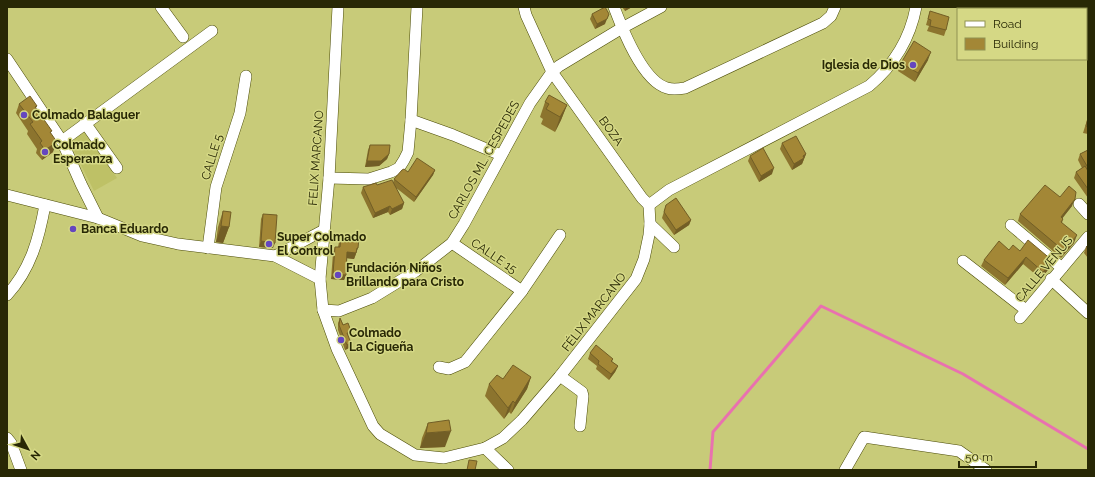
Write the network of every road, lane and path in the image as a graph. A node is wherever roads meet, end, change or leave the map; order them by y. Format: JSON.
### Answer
{"nodes":[{"id":1,"x":161,"y":7,"type":"edge"},
{"id":2,"x":338,"y":7,"type":"edge"},
{"id":3,"x":417,"y":7,"type":"edge"},
{"id":4,"x":524,"y":7,"type":"edge"},
{"id":5,"x":614,"y":7,"type":"edge"},
{"id":6,"x":661,"y":7,"type":"edge"},
{"id":7,"x":835,"y":7,"type":"edge"},
{"id":8,"x":916,"y":7,"type":"edge"},
{"id":9,"x":622,"y":28,"type":"junction"},
{"id":10,"x":212,"y":31,"type":"dead end"},
{"id":11,"x":183,"y":37,"type":"dead end"},
{"id":12,"x":7,"y":59,"type":"edge"},
{"id":13,"x":552,"y":72,"type":"junction"},
{"id":14,"x":246,"y":76,"type":"dead end"},
{"id":15,"x":412,"y":120,"type":"junction"},
{"id":16,"x":85,"y":123,"type":"junction"},
{"id":17,"x":62,"y":141,"type":"junction"},
{"id":18,"x":501,"y":155,"type":"junction"},
{"id":19,"x":117,"y":168,"type":"dead end"},
{"id":20,"x":329,"y":178,"type":"junction"},
{"id":21,"x":7,"y":195,"type":"edge"},
{"id":22,"x":45,"y":204,"type":"junction"},
{"id":23,"x":649,"y":204,"type":"junction"},
{"id":24,"x":1079,"y":204,"type":"dead end"},
{"id":25,"x":1088,"y":214,"type":"edge"},
{"id":26,"x":98,"y":218,"type":"junction"},
{"id":27,"x":650,"y":224,"type":"junction"},
{"id":28,"x":1011,"y":225,"type":"dead end"},
{"id":29,"x":324,"y":230,"type":"junction"},
{"id":30,"x":560,"y":235,"type":"dead end"},
{"id":31,"x":1088,"y":237,"type":"edge"},
{"id":32,"x":452,"y":242,"type":"junction"},
{"id":33,"x":674,"y":247,"type":"dead end"},
{"id":34,"x":208,"y":248,"type":"junction"},
{"id":35,"x":275,"y":256,"type":"junction"},
{"id":36,"x":963,"y":261,"type":"dead end"},
{"id":37,"x":1062,"y":268,"type":"junction"},
{"id":38,"x":320,"y":279,"type":"junction"},
{"id":39,"x":1051,"y":279,"type":"junction"},
{"id":40,"x":522,"y":291,"type":"junction"},
{"id":41,"x":7,"y":295,"type":"edge"},
{"id":42,"x":323,"y":310,"type":"junction"},
{"id":43,"x":1088,"y":312,"type":"edge"},
{"id":44,"x":439,"y":367,"type":"dead end"},
{"id":45,"x":560,"y":376,"type":"junction"},
{"id":46,"x":580,"y":426,"type":"dead end"},
{"id":47,"x":7,"y":438,"type":"edge"},
{"id":48,"x":485,"y":448,"type":"junction"},
{"id":49,"x":21,"y":470,"type":"edge"},
{"id":50,"x":508,"y":470,"type":"edge"},
{"id":51,"x":845,"y":470,"type":"edge"},
{"id":52,"x":986,"y":470,"type":"edge"}],
"edges":[{"from":1,"to":11,"type":"street"},
{"from":2,"to":20,"type":"street","name":"FELIX MARCANO"},
{"from":3,"to":15,"type":"street"},
{"from":4,"to":13,"type":"street","name":"BOZA"},
{"from":5,"to":9,"type":"street"},
{"from":6,"to":9,"type":"street","name":"CARLOS ML. CESPEDES"},
{"from":7,"to":9,"type":"street"},
{"from":8,"to":23,"type":"street"},
{"from":9,"to":13,"type":"street","name":"CARLOS ML. CESPEDES"},
{"from":10,"to":16,"type":"street"},
{"from":12,"to":17,"type":"street"},
{"from":13,"to":18,"type":"street","name":"CARLOS ML. CESPEDES"},
{"from":13,"to":23,"type":"street","name":"BOZA"},
{"from":14,"to":34,"type":"street","name":"CALLE 5"},
{"from":15,"to":18,"type":"street"},
{"from":15,"to":20,"type":"street"},
{"from":16,"to":17,"type":"street"},
{"from":16,"to":19,"type":"street"},
{"from":17,"to":26,"type":"street"},
{"from":18,"to":32,"type":"street","name":"CARLOS ML. CESPEDES"},
{"from":20,"to":29,"type":"street","name":"FELIX MARCANO"},
{"from":21,"to":22,"type":"street"},
{"from":22,"to":26,"type":"street"},
{"from":22,"to":41,"type":"street"},
{"from":23,"to":27,"type":"street","name":"FÉLIX MARCANO"},
{"from":24,"to":25,"type":"street"},
{"from":26,"to":34,"type":"street"},
{"from":27,"to":33,"type":"street"},
{"from":27,"to":45,"type":"street","name":"FÉLIX MARCANO"},
{"from":28,"to":37,"type":"street"},
{"from":29,"to":35,"type":"street"},
{"from":29,"to":38,"type":"street","name":"FELIX MARCANO"},
{"from":30,"to":40,"type":"street"},
{"from":31,"to":37,"type":"street","name":"CALLE VENUS"},
{"from":32,"to":40,"type":"street","name":"CALLE 15"},
{"from":32,"to":42,"type":"street","name":"CARLOS ML. CESPEDES"},
{"from":34,"to":35,"type":"street"},
{"from":35,"to":38,"type":"street"},
{"from":36,"to":39,"type":"street","name":"CALLE VENUS"},
{"from":37,"to":39,"type":"street","name":"CALLE VENUS"},
{"from":38,"to":42,"type":"street","name":"FELIX MARCANO"},
{"from":39,"to":43,"type":"street"},
{"from":40,"to":44,"type":"street"},
{"from":42,"to":48,"type":"street","name":"FÉLIX MARCANO"},
{"from":45,"to":46,"type":"street"},
{"from":45,"to":48,"type":"street","name":"FÉLIX MARCANO"},
{"from":47,"to":49,"type":"street"},
{"from":48,"to":50,"type":"street"},
{"from":51,"to":52,"type":"street"}]}
